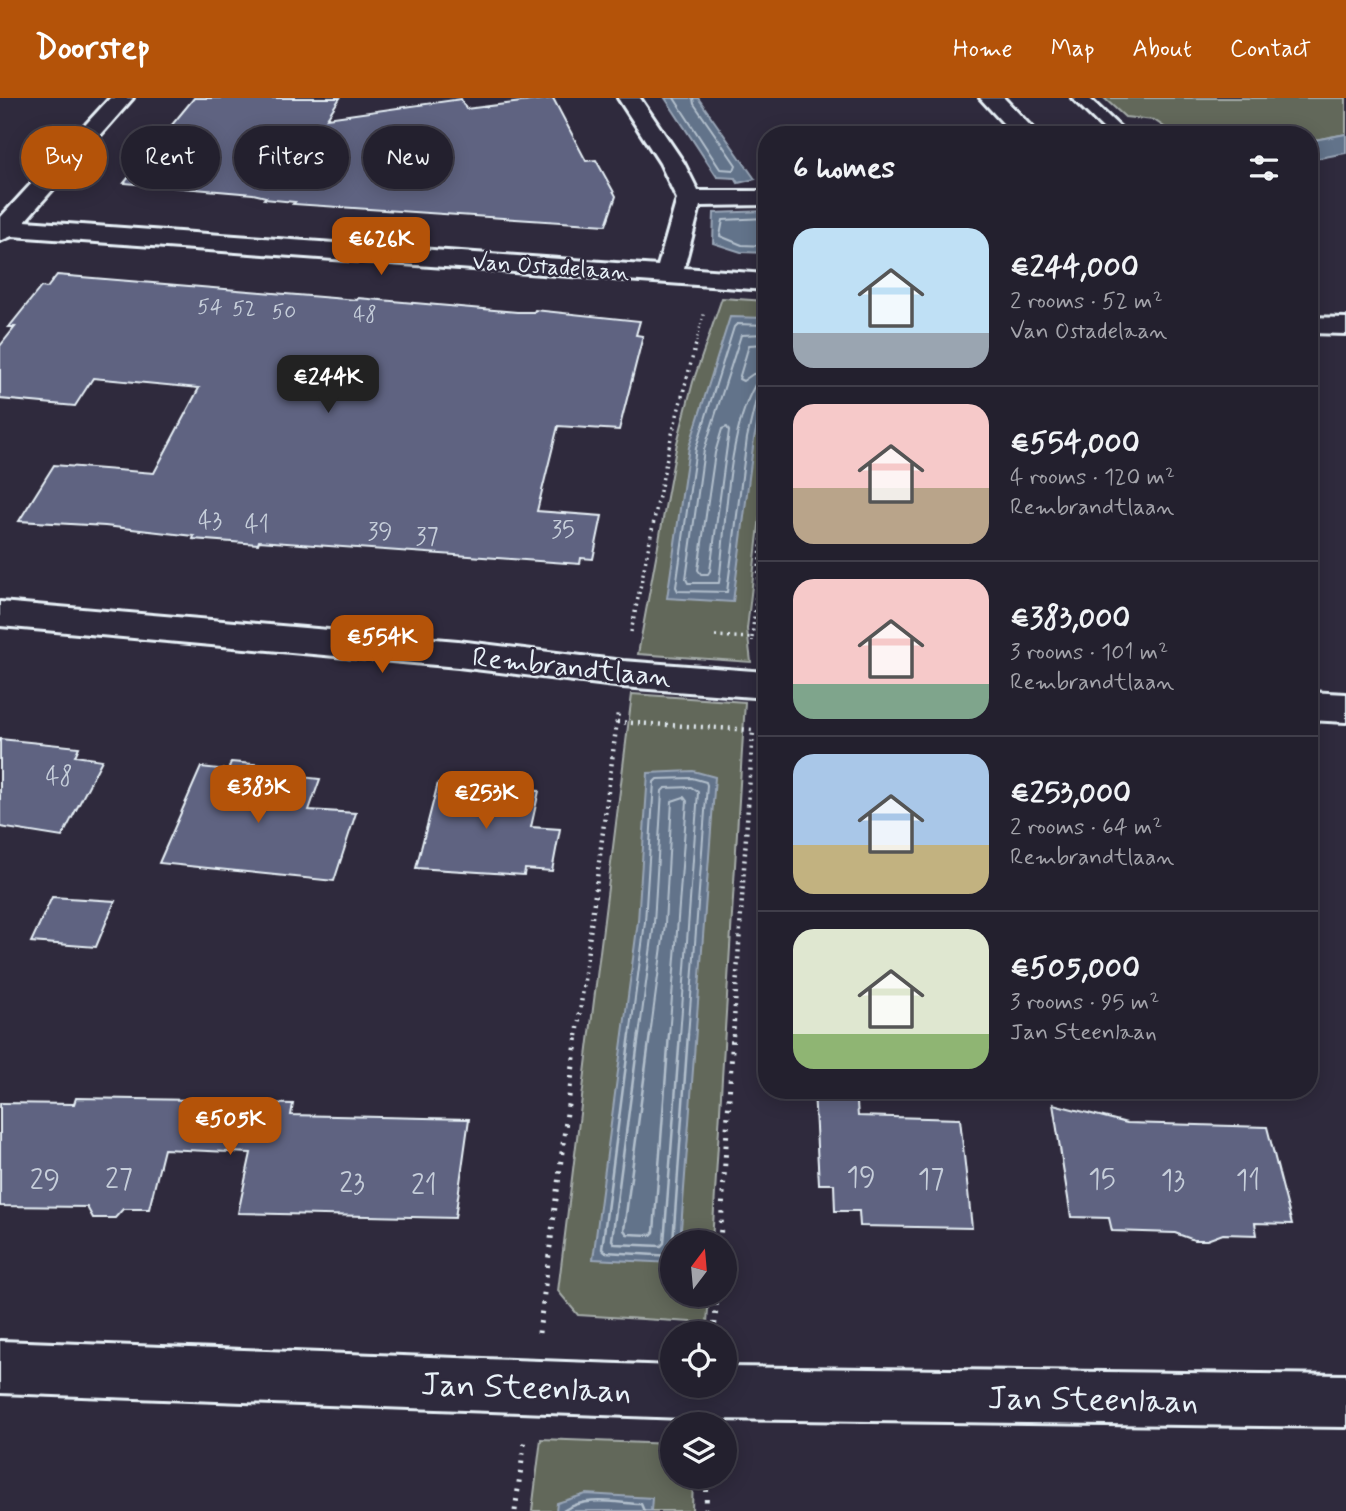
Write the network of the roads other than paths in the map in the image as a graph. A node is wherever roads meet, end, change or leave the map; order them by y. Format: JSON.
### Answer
{"nodes":[{"id":1,"x":122,"y":98,"type":"edge"},
{"id":2,"x":629,"y":98,"type":"edge"},
{"id":3,"x":991,"y":98,"type":"edge"},
{"id":4,"x":1080,"y":98,"type":"edge"},
{"id":5,"x":1018,"y":126,"type":"edge"},
{"id":6,"x":1110,"y":126,"type":"edge"},
{"id":7,"x":758,"y":198,"type":"edge"},
{"id":8,"x":688,"y":199,"type":"junction"},
{"id":9,"x":2,"y":229,"type":"edge"},
{"id":10,"x":668,"y":274,"type":"junction"},
{"id":11,"x":758,"y":281,"type":"edge"},
{"id":12,"x":1318,"y":325,"type":"edge"},
{"id":13,"x":1346,"y":326,"type":"edge"},
{"id":14,"x":0,"y":614,"type":"edge"},
{"id":15,"x":758,"y":684,"type":"edge"},
{"id":16,"x":1318,"y":706,"type":"edge"},
{"id":17,"x":1346,"y":708,"type":"edge"},
{"id":18,"x":0,"y":1367,"type":"edge"},
{"id":19,"x":1346,"y":1401,"type":"edge"}],
"edges":[{"from":1,"to":9,"type":"street"},
{"from":2,"to":8,"type":"street"},
{"from":3,"to":5,"type":"street"},
{"from":4,"to":6,"type":"lane"},
{"from":7,"to":8,"type":"street"},
{"from":8,"to":10,"type":"street"},
{"from":9,"to":10,"type":"street","name":"Van Ostadelaan"},
{"from":10,"to":11,"type":"street","name":"Van Ostadelaan"},
{"from":12,"to":13,"type":"street"},
{"from":14,"to":15,"type":"street","name":"Rembrandtlaan"},
{"from":16,"to":17,"type":"street"},
{"from":18,"to":19,"type":"street","name":"Jan Steenlaan"}]}
